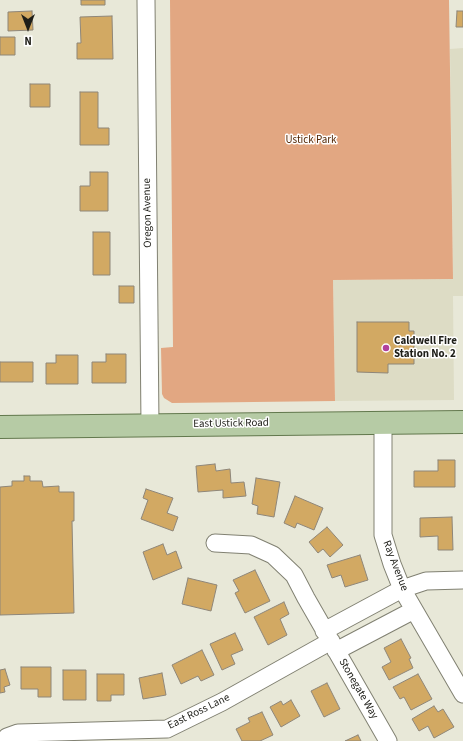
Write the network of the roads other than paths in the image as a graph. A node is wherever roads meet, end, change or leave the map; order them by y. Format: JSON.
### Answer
{"nodes":[{"id":1,"x":146,"y":0,"type":"edge"},
{"id":2,"x":463,"y":422,"type":"edge"},
{"id":3,"x":383,"y":423,"type":"junction"},
{"id":4,"x":150,"y":425,"type":"junction"},
{"id":5,"x":0,"y":427,"type":"edge"},
{"id":6,"x":215,"y":543,"type":"dead end"},
{"id":7,"x":463,"y":580,"type":"edge"},
{"id":8,"x":402,"y":589,"type":"junction"},
{"id":9,"x":414,"y":610,"type":"junction"},
{"id":10,"x":330,"y":640,"type":"junction"},
{"id":11,"x":463,"y":694,"type":"edge"},
{"id":12,"x":7,"y":739,"type":"edge"},
{"id":13,"x":388,"y":741,"type":"edge"}],
"edges":[{"from":1,"to":4,"type":"street","name":"Oregon Avenue"},
{"from":2,"to":3,"type":"main road","name":"East Ustick Road"},
{"from":3,"to":4,"type":"main road","name":"East Ustick Road"},
{"from":3,"to":8,"type":"street","name":"Ray Avenue"},
{"from":4,"to":5,"type":"main road","name":"East Ustick Road"},
{"from":6,"to":10,"type":"street","name":"Stonegate Way"},
{"from":7,"to":8,"type":"street","name":"East Ross Lane"},
{"from":8,"to":9,"type":"street","name":"Ray Avenue"},
{"from":8,"to":10,"type":"street","name":"East Ross Lane"},
{"from":9,"to":10,"type":"street","name":"East Ross Lane"},
{"from":9,"to":11,"type":"street","name":"Ray Avenue"},
{"from":10,"to":12,"type":"street","name":"East Ross Lane"},
{"from":10,"to":13,"type":"street","name":"Stonegate Way"}]}
